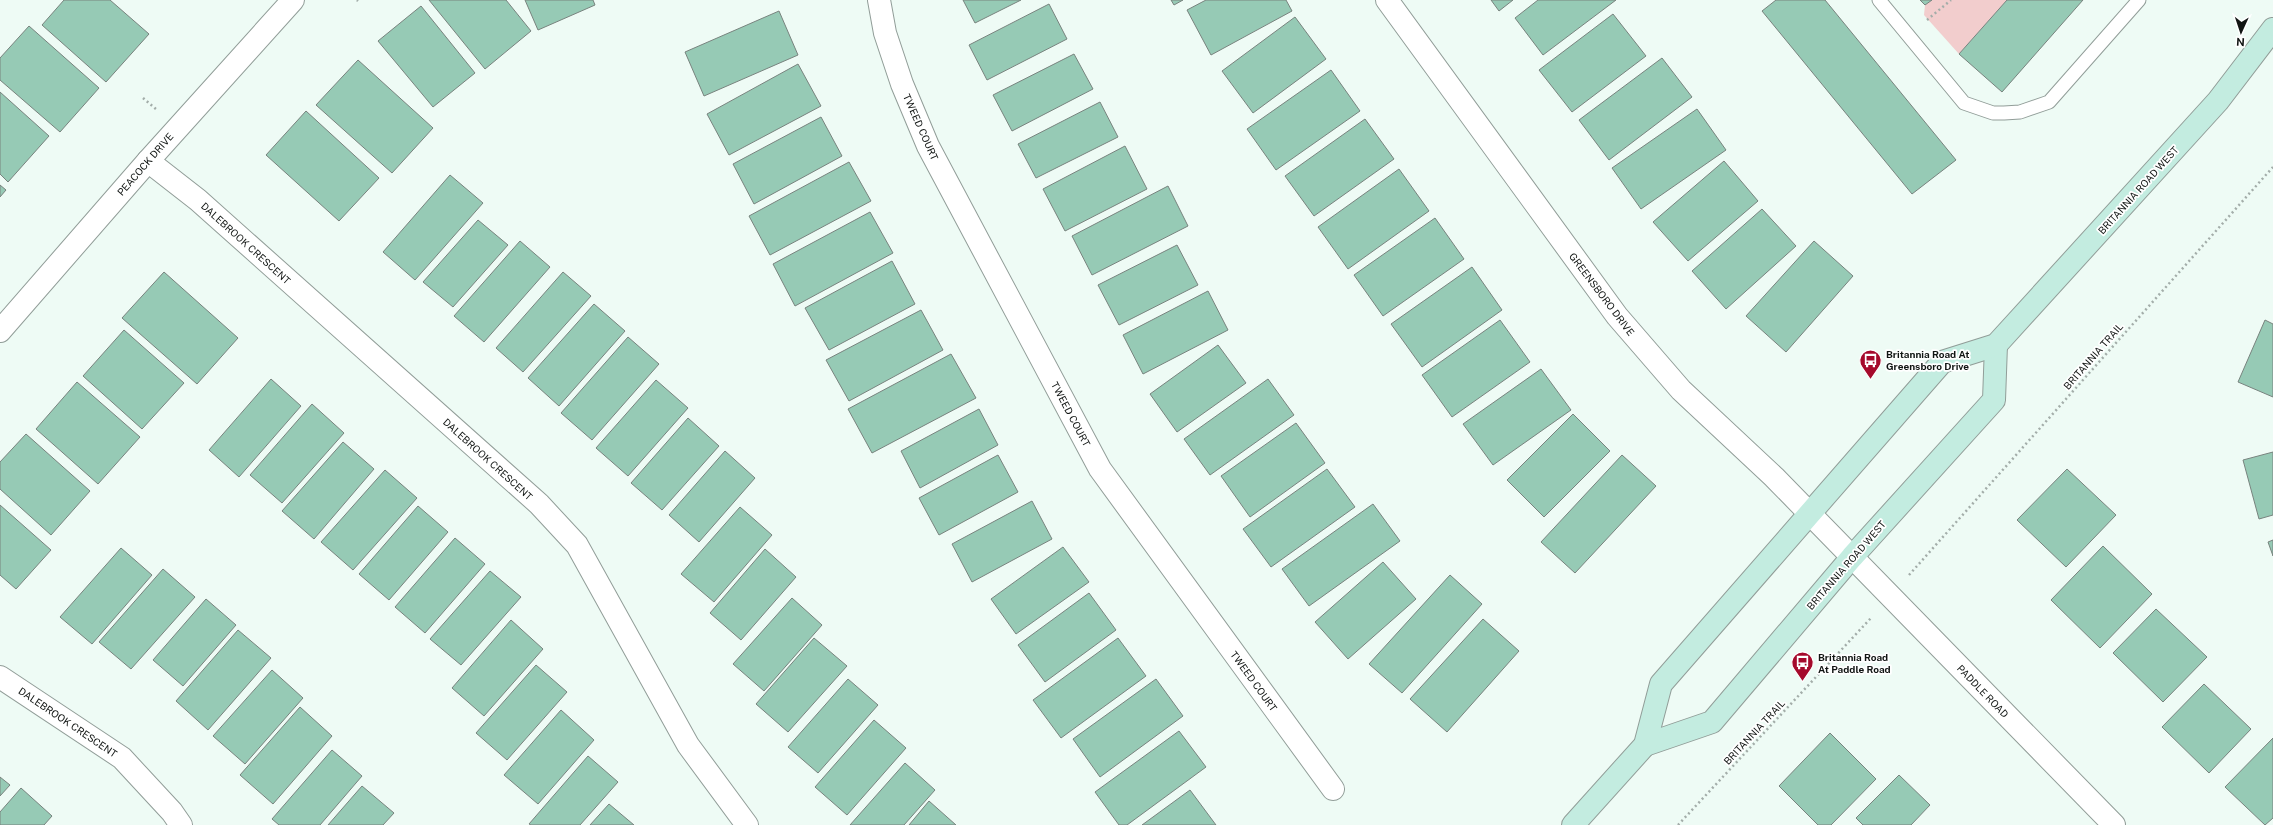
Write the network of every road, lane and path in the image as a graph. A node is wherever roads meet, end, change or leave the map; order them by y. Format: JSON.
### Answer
{"nodes":[{"id":1,"x":293,"y":0,"type":"edge"},
{"id":2,"x":880,"y":0,"type":"edge"},
{"id":3,"x":1387,"y":0,"type":"edge"},
{"id":4,"x":1879,"y":0,"type":"edge"},
{"id":5,"x":1951,"y":0,"type":"edge"},
{"id":6,"x":2139,"y":0,"type":"edge"},
{"id":7,"x":1925,"y":22,"type":"dead end"},
{"id":8,"x":2273,"y":29,"type":"edge"},
{"id":9,"x":143,"y":98,"type":"dead end"},
{"id":10,"x":159,"y":111,"type":"dead end"},
{"id":11,"x":148,"y":161,"type":"junction"},
{"id":12,"x":2273,"y":167,"type":"edge"},
{"id":13,"x":0,"y":331,"type":"edge"},
{"id":14,"x":1996,"y":345,"type":"junction"},
{"id":15,"x":1810,"y":514,"type":"junction"},
{"id":16,"x":1926,"y":556,"type":"dead end"},
{"id":17,"x":1852,"y":557,"type":"junction"},
{"id":18,"x":1842,"y":650,"type":"dead end"},
{"id":19,"x":0,"y":677,"type":"edge"},
{"id":20,"x":1645,"y":745,"type":"junction"},
{"id":21,"x":1333,"y":789,"type":"dead end"},
{"id":22,"x":181,"y":825,"type":"edge"},
{"id":23,"x":747,"y":825,"type":"edge"},
{"id":24,"x":1573,"y":825,"type":"edge"},
{"id":25,"x":1678,"y":825,"type":"edge"},
{"id":26,"x":2114,"y":825,"type":"edge"}],
"edges":[{"from":1,"to":11,"type":"street","name":"PEACOCK DRIVE"},
{"from":2,"to":21,"type":"street","name":"TWEED COURT"},
{"from":3,"to":15,"type":"street","name":"GREENSBORO DRIVE"},
{"from":4,"to":6,"type":"lane"},
{"from":5,"to":7,"type":"path"},
{"from":8,"to":14,"type":"main road","name":"BRITANNIA ROAD WEST"},
{"from":9,"to":10,"type":"path"},
{"from":11,"to":13,"type":"street","name":"PEACOCK DRIVE"},
{"from":11,"to":23,"type":"street","name":"DALEBROOK CRESCENT"},
{"from":12,"to":16,"type":"path","name":"BRITANNIA TRAIL"},
{"from":14,"to":15,"type":"main road","name":"BRITANNIA ROAD WEST"},
{"from":14,"to":17,"type":"main road","name":"BRITANNIA ROAD WEST"},
{"from":15,"to":17,"type":"street","name":"GREENSBORO DRIVE"},
{"from":15,"to":20,"type":"main road","name":"BRITANNIA ROAD WEST"},
{"from":17,"to":20,"type":"main road","name":"BRITANNIA ROAD WEST"},
{"from":17,"to":26,"type":"street","name":"PADDLE ROAD"},
{"from":18,"to":25,"type":"path","name":"BRITANNIA TRAIL"},
{"from":19,"to":22,"type":"street","name":"DALEBROOK CRESCENT"},
{"from":20,"to":24,"type":"main road","name":"BRITANNIA ROAD WEST"}]}
